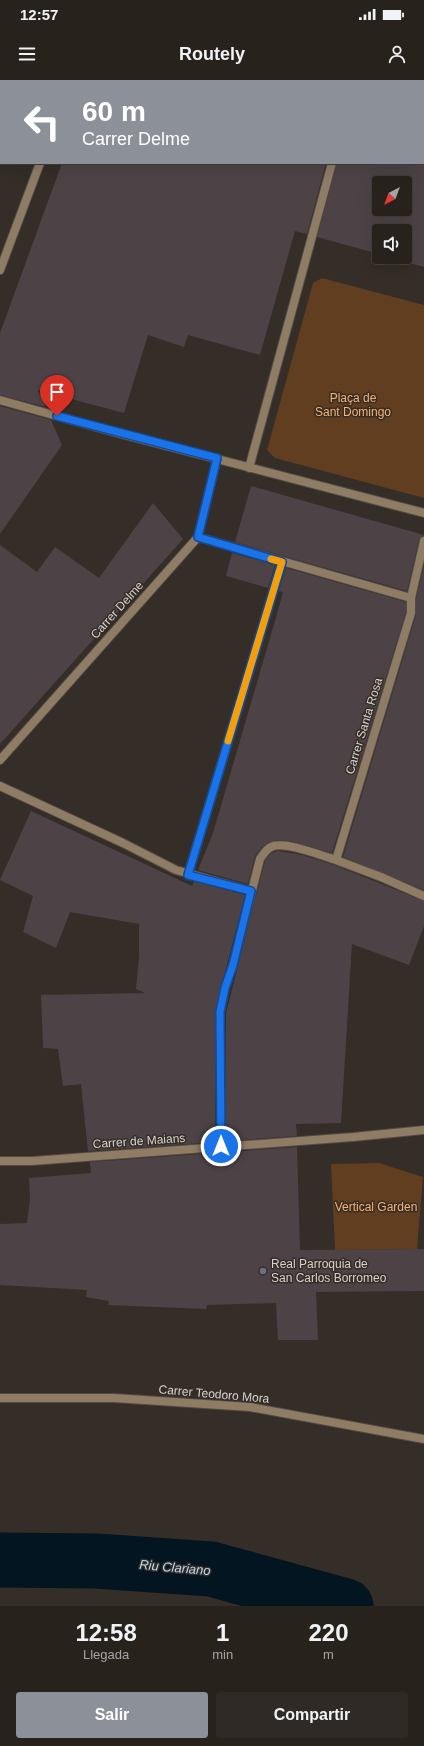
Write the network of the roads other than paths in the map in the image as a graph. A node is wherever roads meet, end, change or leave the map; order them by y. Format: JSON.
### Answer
{"nodes":[{"id":1,"x":40,"y":164,"type":"edge"},
{"id":2,"x":332,"y":164,"type":"edge"},
{"id":3,"x":0,"y":270,"type":"edge"},
{"id":4,"x":0,"y":400,"type":"edge"},
{"id":5,"x":217,"y":458,"type":"junction"},
{"id":6,"x":249,"y":468,"type":"junction"},
{"id":7,"x":424,"y":514,"type":"edge"},
{"id":8,"x":198,"y":537,"type":"junction"},
{"id":9,"x":424,"y":541,"type":"edge"},
{"id":10,"x":282,"y":562,"type":"junction"},
{"id":11,"x":410,"y":598,"type":"junction"},
{"id":12,"x":0,"y":760,"type":"edge"},
{"id":13,"x":0,"y":786,"type":"edge"},
{"id":14,"x":336,"y":860,"type":"junction"},
{"id":15,"x":188,"y":875,"type":"junction"},
{"id":16,"x":251,"y":891,"type":"junction"},
{"id":17,"x":424,"y":896,"type":"edge"},
{"id":18,"x":424,"y":1130,"type":"edge"},
{"id":19,"x":221,"y":1146,"type":"junction"},
{"id":20,"x":0,"y":1161,"type":"edge"},
{"id":21,"x":0,"y":1398,"type":"edge"},
{"id":22,"x":424,"y":1439,"type":"edge"}],
"edges":[{"from":1,"to":3,"type":"street"},
{"from":2,"to":6,"type":"street"},
{"from":4,"to":5,"type":"street"},
{"from":5,"to":6,"type":"street"},
{"from":5,"to":8,"type":"street","name":"Carrer Delme"},
{"from":6,"to":7,"type":"street"},
{"from":8,"to":10,"type":"street"},
{"from":8,"to":12,"type":"street","name":"Carrer Delme"},
{"from":9,"to":11,"type":"street","name":"Carrer Santa Rosa"},
{"from":10,"to":11,"type":"street"},
{"from":10,"to":15,"type":"street"},
{"from":11,"to":14,"type":"street","name":"Carrer Santa Rosa"},
{"from":13,"to":15,"type":"street"},
{"from":14,"to":16,"type":"street"},
{"from":14,"to":17,"type":"street"},
{"from":15,"to":16,"type":"street"},
{"from":16,"to":19,"type":"street"},
{"from":18,"to":19,"type":"street","name":"Carrer de Maians"},
{"from":19,"to":20,"type":"street","name":"Carrer de Maians"},
{"from":21,"to":22,"type":"street","name":"Carrer Teodoro Mora"}]}
